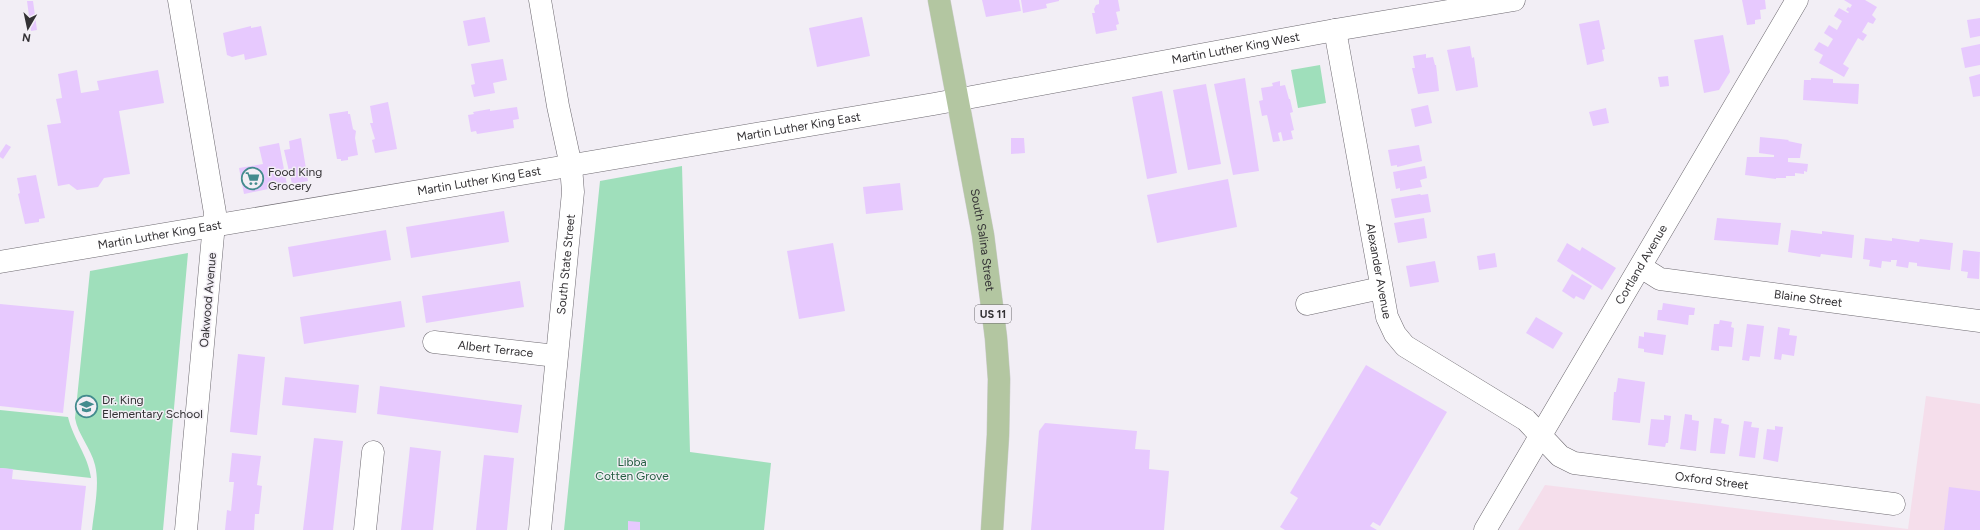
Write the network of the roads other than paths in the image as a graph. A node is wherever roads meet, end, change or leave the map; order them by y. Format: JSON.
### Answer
{"nodes":[{"id":1,"x":179,"y":0,"type":"edge"},
{"id":2,"x":540,"y":0,"type":"edge"},
{"id":3,"x":939,"y":0,"type":"edge"},
{"id":4,"x":1514,"y":0,"type":"edge"},
{"id":5,"x":1797,"y":0,"type":"edge"},
{"id":6,"x":1336,"y":30,"type":"junction"},
{"id":7,"x":958,"y":100,"type":"junction"},
{"id":8,"x":571,"y":166,"type":"junction"},
{"id":9,"x":215,"y":225,"type":"junction"},
{"id":10,"x":0,"y":262,"type":"edge"},
{"id":11,"x":1641,"y":267,"type":"junction"},
{"id":12,"x":1381,"y":288,"type":"junction"},
{"id":13,"x":1307,"y":304,"type":"dead end"},
{"id":14,"x":1980,"y":321,"type":"edge"},
{"id":15,"x":434,"y":342,"type":"dead end"},
{"id":16,"x":556,"y":356,"type":"junction"},
{"id":17,"x":1540,"y":437,"type":"junction"},
{"id":18,"x":373,"y":452,"type":"dead end"},
{"id":19,"x":1894,"y":504,"type":"dead end"},
{"id":20,"x":186,"y":530,"type":"edge"},
{"id":21,"x":365,"y":530,"type":"edge"},
{"id":22,"x":540,"y":530,"type":"edge"},
{"id":23,"x":992,"y":530,"type":"edge"},
{"id":24,"x":1485,"y":530,"type":"edge"}],
"edges":[{"from":1,"to":9,"type":"street","name":"Oakwood Avenue"},
{"from":2,"to":8,"type":"street","name":"South State Street"},
{"from":3,"to":7,"type":"main road","name":"South Salina Street","number":"US 11"},
{"from":4,"to":6,"type":"street","name":"Martin Luther King West"},
{"from":5,"to":11,"type":"street","name":"Cortland Avenue"},
{"from":6,"to":7,"type":"street","name":"Martin Luther King West"},
{"from":6,"to":12,"type":"street","name":"Alexander Avenue"},
{"from":7,"to":8,"type":"street","name":"Martin Luther King East"},
{"from":7,"to":23,"type":"main road","name":"South Salina Street","number":"US 11"},
{"from":8,"to":9,"type":"street","name":"Martin Luther King East"},
{"from":8,"to":16,"type":"street","name":"South State Street"},
{"from":9,"to":10,"type":"street","name":"Martin Luther King East"},
{"from":9,"to":20,"type":"street","name":"Oakwood Avenue"},
{"from":11,"to":14,"type":"street","name":"Blaine Street"},
{"from":11,"to":17,"type":"street","name":"Cortland Avenue"},
{"from":12,"to":13,"type":"street"},
{"from":12,"to":17,"type":"street","name":"Alexander Avenue"},
{"from":15,"to":16,"type":"street","name":"Albert Terrace"},
{"from":16,"to":22,"type":"street","name":"South State Street"},
{"from":17,"to":19,"type":"street","name":"Oxford Street"},
{"from":17,"to":24,"type":"street","name":"Cortland Avenue"},
{"from":18,"to":21,"type":"street"}]}
